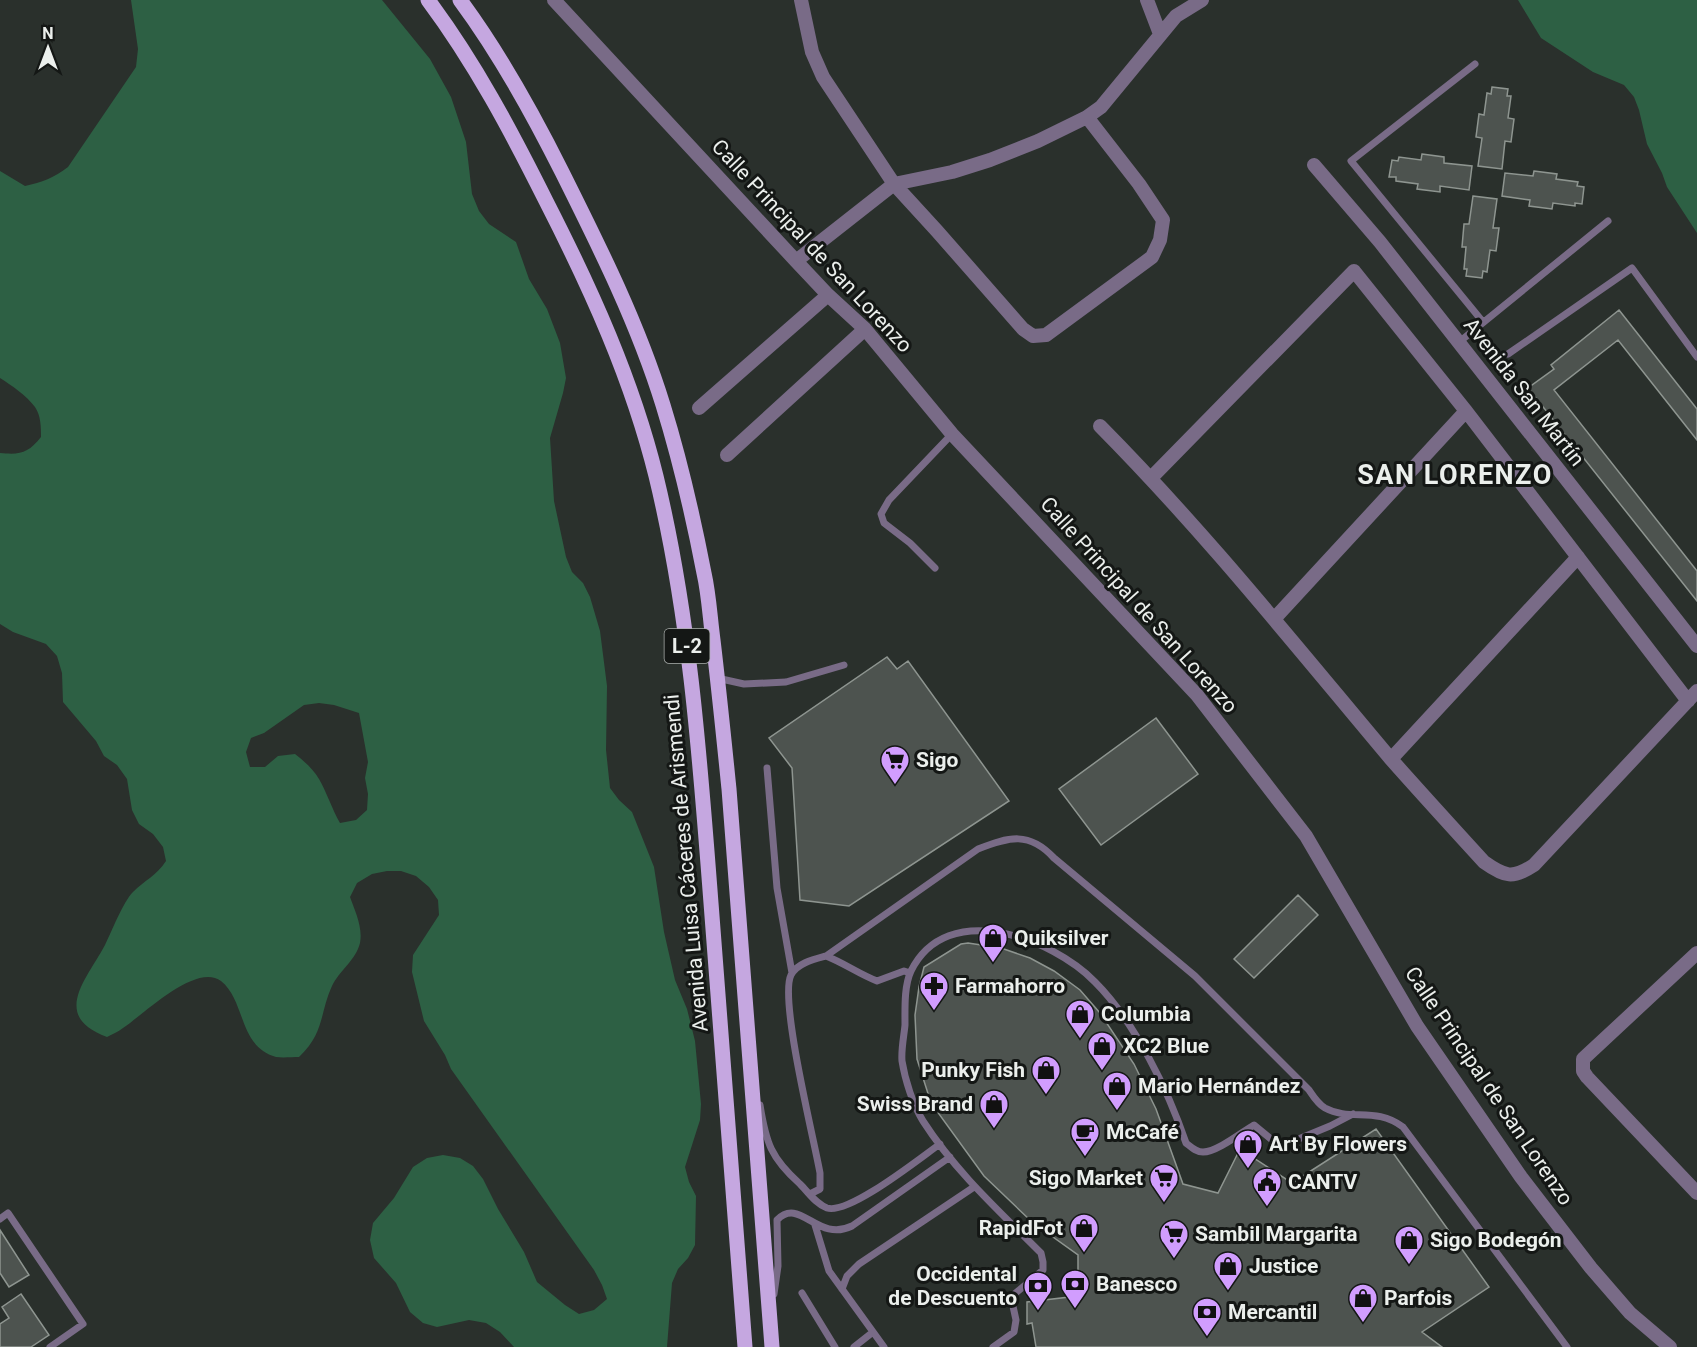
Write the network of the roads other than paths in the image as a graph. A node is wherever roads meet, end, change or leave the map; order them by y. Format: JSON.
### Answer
{"nodes":[{"id":1,"x":428,"y":0,"type":"edge"},
{"id":2,"x":460,"y":0,"type":"edge"},
{"id":3,"x":554,"y":0,"type":"edge"},
{"id":4,"x":801,"y":0,"type":"edge"},
{"id":5,"x":1147,"y":0,"type":"edge"},
{"id":6,"x":1202,"y":0,"type":"edge"},
{"id":7,"x":1160,"y":34,"type":"junction"},
{"id":8,"x":1475,"y":64,"type":"dead end"},
{"id":9,"x":1087,"y":117,"type":"junction"},
{"id":10,"x":1314,"y":165,"type":"dead end"},
{"id":11,"x":894,"y":184,"type":"junction"},
{"id":12,"x":1608,"y":221,"type":"dead end"},
{"id":13,"x":796,"y":261,"type":"junction"},
{"id":14,"x":828,"y":295,"type":"junction"},
{"id":15,"x":1483,"y":322,"type":"junction"},
{"id":16,"x":865,"y":329,"type":"junction"},
{"id":17,"x":1458,"y":343,"type":"junction"},
{"id":18,"x":1508,"y":354,"type":"dead end"},
{"id":19,"x":1697,"y":357,"type":"edge"},
{"id":20,"x":699,"y":408,"type":"dead end"},
{"id":21,"x":1466,"y":411,"type":"junction"},
{"id":22,"x":1100,"y":426,"type":"dead end"},
{"id":23,"x":952,"y":435,"type":"junction"},
{"id":24,"x":727,"y":455,"type":"dead end"},
{"id":25,"x":1151,"y":478,"type":"junction"},
{"id":26,"x":1578,"y":557,"type":"junction"},
{"id":27,"x":935,"y":568,"type":"dead end"},
{"id":28,"x":1275,"y":618,"type":"junction"},
{"id":29,"x":1697,"y":646,"type":"edge"},
{"id":30,"x":844,"y":665,"type":"dead end"},
{"id":31,"x":717,"y":678,"type":"junction"},
{"id":32,"x":1692,"y":696,"type":"edge"},
{"id":33,"x":1391,"y":759,"type":"junction"},
{"id":34,"x":767,"y":768,"type":"dead end"},
{"id":35,"x":1697,"y":953,"type":"edge"},
{"id":36,"x":826,"y":956,"type":"junction"},
{"id":37,"x":792,"y":973,"type":"junction"},
{"id":38,"x":910,"y":973,"type":"junction"},
{"id":39,"x":744,"y":984,"type":"junction"},
{"id":40,"x":1353,"y":1114,"type":"junction"},
{"id":41,"x":940,"y":1143,"type":"junction"},
{"id":42,"x":950,"y":1157,"type":"junction"},
{"id":43,"x":974,"y":1187,"type":"junction"},
{"id":44,"x":1697,"y":1193,"type":"edge"},
{"id":45,"x":810,"y":1194,"type":"junction"},
{"id":46,"x":0,"y":1219,"type":"edge"},
{"id":47,"x":815,"y":1225,"type":"junction"},
{"id":48,"x":842,"y":1289,"type":"junction"},
{"id":49,"x":802,"y":1293,"type":"dead end"},
{"id":50,"x":770,"y":1320,"type":"junction"},
{"id":51,"x":873,"y":1332,"type":"junction"},
{"id":52,"x":50,"y":1347,"type":"edge"},
{"id":53,"x":745,"y":1347,"type":"edge"},
{"id":54,"x":771,"y":1347,"type":"edge"},
{"id":55,"x":835,"y":1347,"type":"edge"},
{"id":56,"x":854,"y":1347,"type":"edge"},
{"id":57,"x":884,"y":1347,"type":"edge"},
{"id":58,"x":993,"y":1347,"type":"edge"},
{"id":59,"x":1567,"y":1347,"type":"edge"},
{"id":60,"x":1670,"y":1347,"type":"edge"}],
"edges":[{"from":1,"to":53,"type":"main road","name":"Avenida Luisa Cáceres de Arismendi","number":"L-2"},
{"from":2,"to":31,"type":"main road","number":"L-2"},
{"from":3,"to":13,"type":"street","name":"Calle Principal de San Lorenzo"},
{"from":4,"to":11,"type":"street"},
{"from":5,"to":7,"type":"street"},
{"from":6,"to":7,"type":"street"},
{"from":7,"to":9,"type":"street"},
{"from":8,"to":15,"type":"lane"},
{"from":9,"to":11,"type":"street"},
{"from":9,"to":11,"type":"street"},
{"from":10,"to":17,"type":"street","name":"Avenida San Martín"},
{"from":11,"to":13,"type":"street"},
{"from":12,"to":15,"type":"lane"},
{"from":13,"to":14,"type":"street","name":"Calle Principal de San Lorenzo"},
{"from":14,"to":16,"type":"street","name":"Calle Principal de San Lorenzo"},
{"from":14,"to":20,"type":"street"},
{"from":15,"to":17,"type":"lane"},
{"from":16,"to":23,"type":"street","name":"Calle Principal de San Lorenzo"},
{"from":16,"to":24,"type":"street"},
{"from":17,"to":29,"type":"street","name":"Avenida San Martín"},
{"from":18,"to":19,"type":"lane"},
{"from":21,"to":25,"type":"street"},
{"from":21,"to":26,"type":"street"},
{"from":21,"to":28,"type":"street"},
{"from":22,"to":25,"type":"street"},
{"from":23,"to":27,"type":"lane"},
{"from":23,"to":60,"type":"street","name":"Calle Principal de San Lorenzo"},
{"from":25,"to":28,"type":"street"},
{"from":26,"to":32,"type":"street"},
{"from":26,"to":33,"type":"street"},
{"from":28,"to":33,"type":"street"},
{"from":30,"to":31,"type":"lane"},
{"from":31,"to":39,"type":"main road","number":"L-2"},
{"from":32,"to":33,"type":"street"},
{"from":34,"to":37,"type":"lane"},
{"from":35,"to":44,"type":"street"},
{"from":36,"to":37,"type":"lane"},
{"from":36,"to":38,"type":"lane"},
{"from":36,"to":40,"type":"lane"},
{"from":37,"to":45,"type":"lane"},
{"from":38,"to":40,"type":"lane"},
{"from":38,"to":41,"type":"lane"},
{"from":39,"to":45,"type":"lane"},
{"from":39,"to":50,"type":"main road","number":"L-2"},
{"from":40,"to":59,"type":"lane"},
{"from":41,"to":42,"type":"lane"},
{"from":41,"to":45,"type":"lane"},
{"from":42,"to":43,"type":"lane"},
{"from":42,"to":47,"type":"lane"},
{"from":43,"to":48,"type":"lane"},
{"from":43,"to":58,"type":"lane"},
{"from":46,"to":52,"type":"lane"},
{"from":47,"to":48,"type":"lane"},
{"from":47,"to":50,"type":"lane"},
{"from":48,"to":51,"type":"lane"},
{"from":49,"to":55,"type":"lane"},
{"from":50,"to":54,"type":"main road","number":"L-2"},
{"from":51,"to":56,"type":"lane"},
{"from":51,"to":57,"type":"lane"}]}
